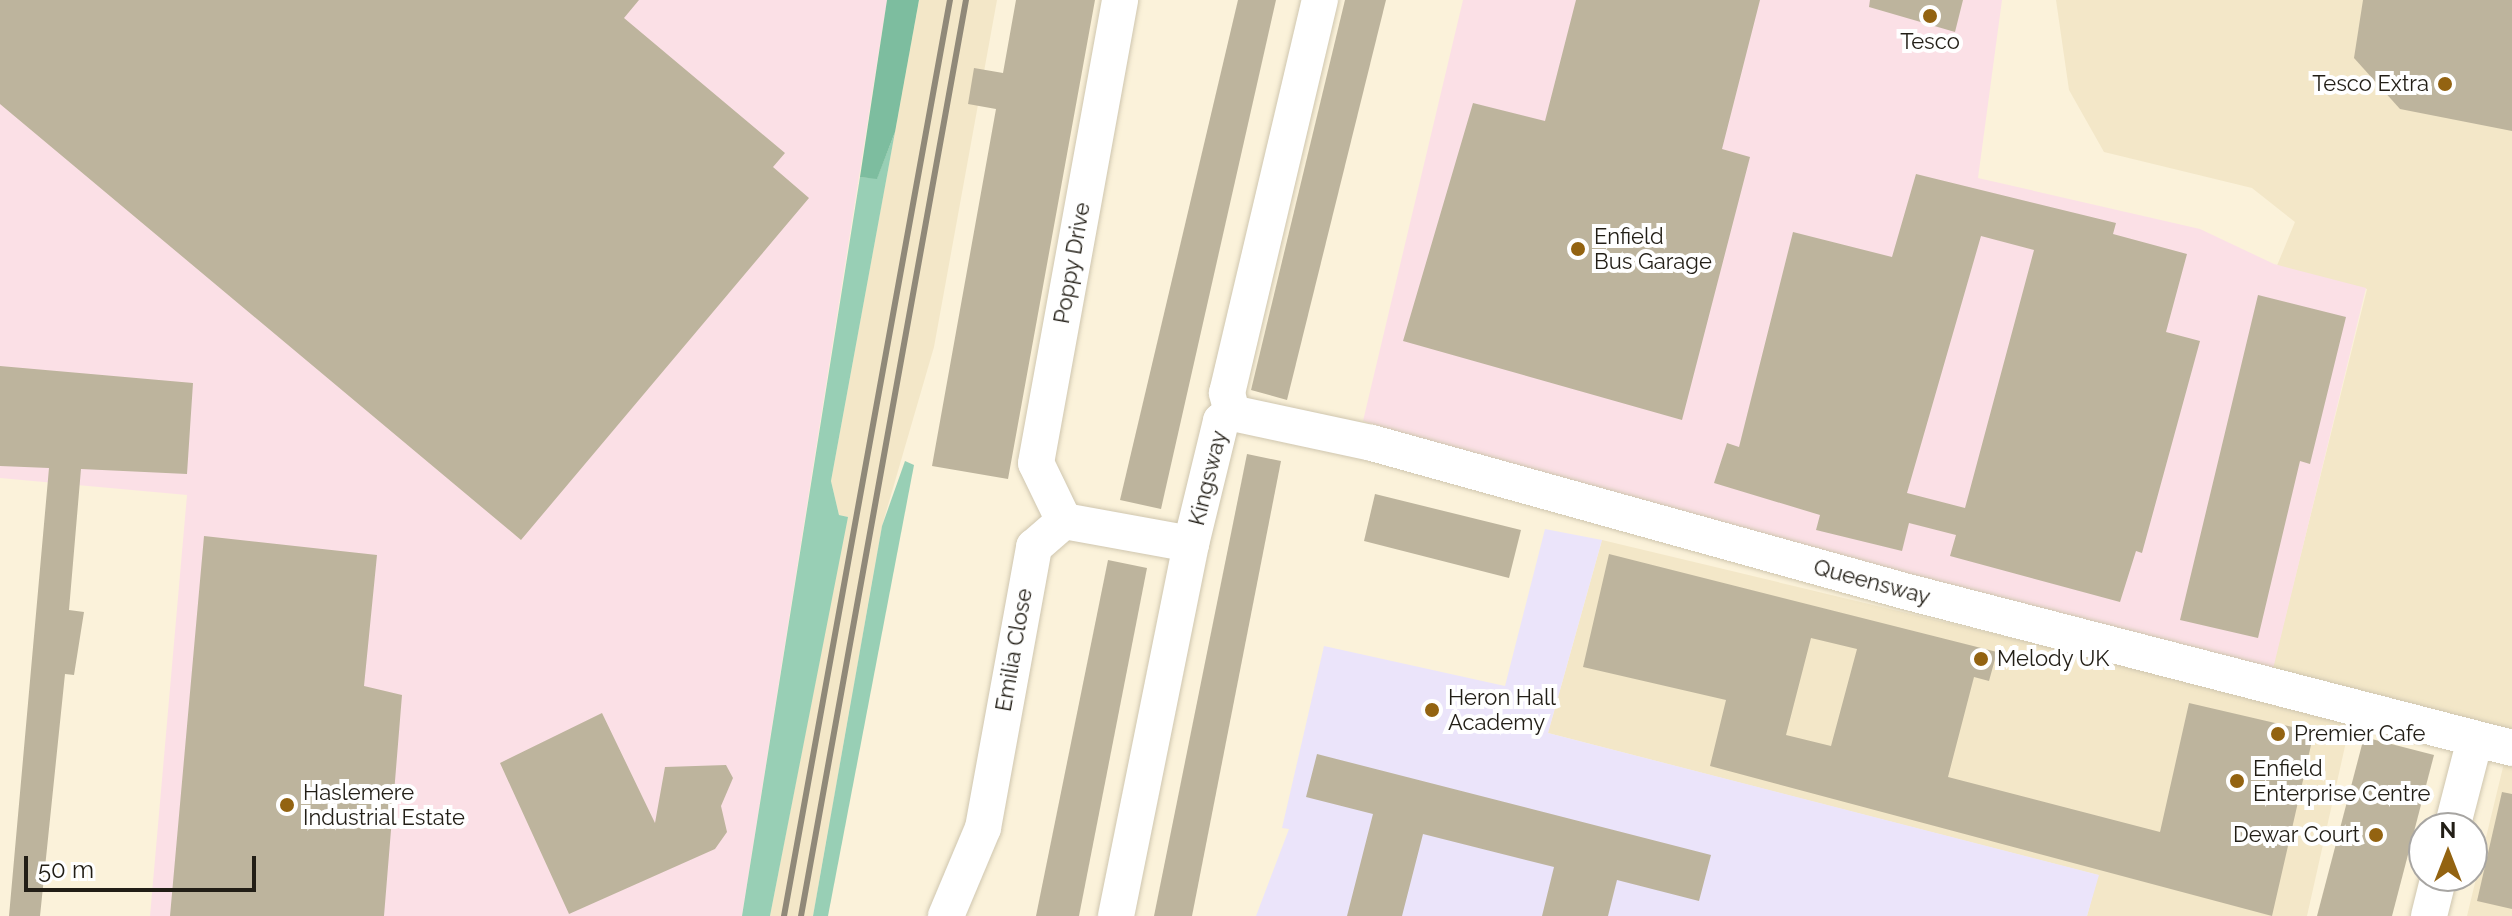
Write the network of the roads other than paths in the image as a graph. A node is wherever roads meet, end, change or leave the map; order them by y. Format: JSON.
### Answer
{"nodes":[{"id":1,"x":1120,"y":0,"type":"edge"},
{"id":2,"x":1320,"y":0,"type":"edge"},
{"id":3,"x":1232,"y":413,"type":"junction"},
{"id":4,"x":1064,"y":521,"type":"junction"},
{"id":5,"x":1191,"y":544,"type":"junction"},
{"id":6,"x":2475,"y":739,"type":"junction"},
{"id":7,"x":2512,"y":748,"type":"edge"},
{"id":8,"x":2456,"y":812,"type":"edge"},
{"id":9,"x":2435,"y":892,"type":"edge"},
{"id":10,"x":946,"y":916,"type":"edge"},
{"id":11,"x":1116,"y":916,"type":"edge"},
{"id":12,"x":2429,"y":916,"type":"edge"}],
"edges":[{"from":1,"to":4,"type":"street","name":"Poppy Drive"},
{"from":2,"to":3,"type":"street","name":"Kingsway"},
{"from":3,"to":5,"type":"street","name":"Kingsway"},
{"from":3,"to":6,"type":"street","name":"Queensway"},
{"from":4,"to":5,"type":"street"},
{"from":4,"to":10,"type":"street","name":"Emilia Close"},
{"from":5,"to":11,"type":"street","name":"Kingsway"},
{"from":6,"to":7,"type":"street","name":"Queensway"},
{"from":6,"to":8,"type":"street"},
{"from":9,"to":12,"type":"street"}]}
